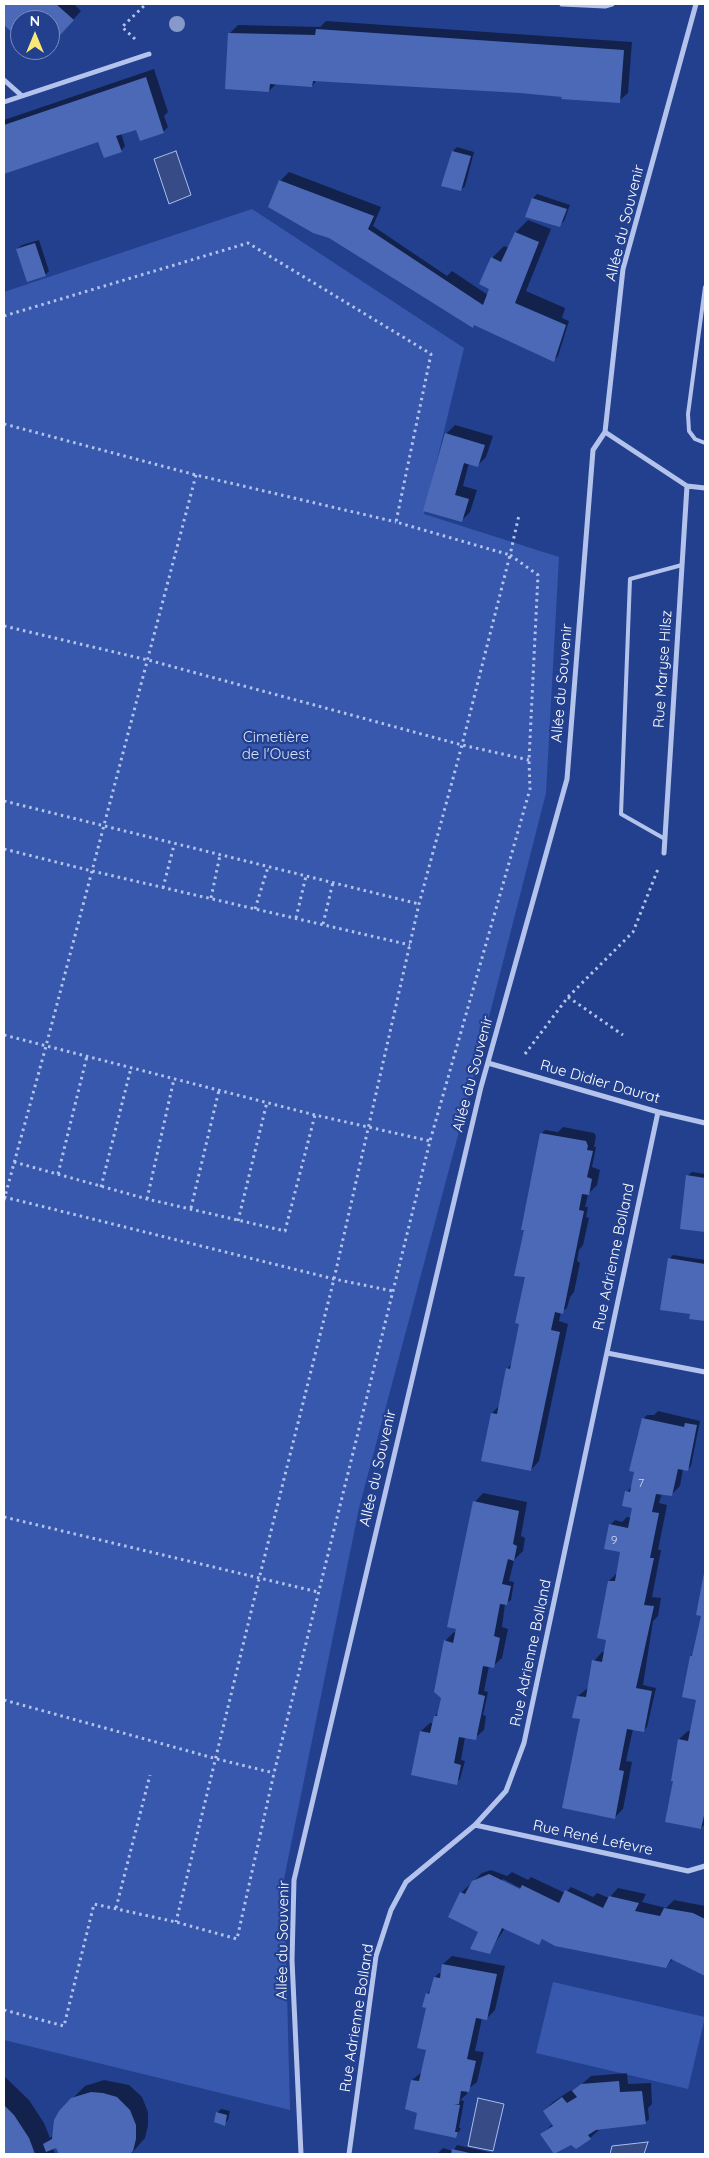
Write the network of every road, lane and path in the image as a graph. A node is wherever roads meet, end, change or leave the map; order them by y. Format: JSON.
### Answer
{"nodes":[{"id":1,"x":146,"y":4,"type":"edge"},
{"id":2,"x":562,"y":4,"type":"edge"},
{"id":3,"x":612,"y":4,"type":"edge"},
{"id":4,"x":696,"y":4,"type":"edge"},
{"id":5,"x":122,"y":27,"type":"dead end"},
{"id":6,"x":149,"y":54,"type":"dead end"},
{"id":7,"x":4,"y":80,"type":"edge"},
{"id":8,"x":21,"y":95,"type":"junction"},
{"id":9,"x":4,"y":102,"type":"edge"},
{"id":10,"x":705,"y":287,"type":"edge"},
{"id":11,"x":4,"y":316,"type":"edge"},
{"id":12,"x":699,"y":327,"type":"junction"},
{"id":13,"x":705,"y":328,"type":"edge"},
{"id":14,"x":4,"y":424,"type":"edge"},
{"id":15,"x":605,"y":432,"type":"junction"},
{"id":16,"x":705,"y":443,"type":"edge"},
{"id":17,"x":196,"y":475,"type":"junction"},
{"id":18,"x":687,"y":486,"type":"junction"},
{"id":19,"x":705,"y":488,"type":"edge"},
{"id":20,"x":519,"y":515,"type":"dead end"},
{"id":21,"x":396,"y":522,"type":"junction"},
{"id":22,"x":510,"y":555,"type":"junction"},
{"id":23,"x":682,"y":565,"type":"junction"},
{"id":24,"x":4,"y":626,"type":"edge"},
{"id":25,"x":148,"y":660,"type":"junction"},
{"id":26,"x":462,"y":745,"type":"junction"},
{"id":27,"x":529,"y":760,"type":"junction"},
{"id":28,"x":4,"y":801,"type":"edge"},
{"id":29,"x":104,"y":827,"type":"junction"},
{"id":30,"x":664,"y":839,"type":"junction"},
{"id":31,"x":174,"y":844,"type":"junction"},
{"id":32,"x":4,"y":849,"type":"edge"},
{"id":33,"x":664,"y":853,"type":"joint"},
{"id":34,"x":220,"y":855,"type":"junction"},
{"id":35,"x":268,"y":867,"type":"junction"},
{"id":36,"x":92,"y":871,"type":"junction"},
{"id":37,"x":306,"y":876,"type":"junction"},
{"id":38,"x":333,"y":882,"type":"junction"},
{"id":39,"x":163,"y":888,"type":"junction"},
{"id":40,"x":211,"y":898,"type":"junction"},
{"id":41,"x":419,"y":904,"type":"junction"},
{"id":42,"x":255,"y":909,"type":"junction"},
{"id":43,"x":296,"y":918,"type":"junction"},
{"id":44,"x":323,"y":924,"type":"junction"},
{"id":45,"x":410,"y":945,"type":"junction"},
{"id":46,"x":568,"y":997,"type":"junction"},
{"id":47,"x":4,"y":1035,"type":"edge"},
{"id":48,"x":624,"y":1035,"type":"dead end"},
{"id":49,"x":46,"y":1046,"type":"junction"},
{"id":50,"x":87,"y":1056,"type":"junction"},
{"id":51,"x":488,"y":1063,"type":"junction"},
{"id":52,"x":132,"y":1068,"type":"junction"},
{"id":53,"x":513,"y":1070,"type":"junction"},
{"id":54,"x":174,"y":1079,"type":"junction"},
{"id":55,"x":219,"y":1090,"type":"junction"},
{"id":56,"x":267,"y":1102,"type":"junction"},
{"id":57,"x":658,"y":1112,"type":"junction"},
{"id":58,"x":315,"y":1115,"type":"junction"},
{"id":59,"x":705,"y":1122,"type":"edge"},
{"id":60,"x":369,"y":1128,"type":"junction"},
{"id":61,"x":430,"y":1142,"type":"junction"},
{"id":62,"x":14,"y":1162,"type":"junction"},
{"id":63,"x":58,"y":1174,"type":"junction"},
{"id":64,"x":101,"y":1187,"type":"junction"},
{"id":65,"x":4,"y":1198,"type":"edge"},
{"id":66,"x":147,"y":1199,"type":"junction"},
{"id":67,"x":191,"y":1208,"type":"junction"},
{"id":68,"x":238,"y":1221,"type":"junction"},
{"id":69,"x":334,"y":1280,"type":"junction"},
{"id":70,"x":392,"y":1291,"type":"junction"},
{"id":71,"x":607,"y":1353,"type":"junction"},
{"id":72,"x":705,"y":1372,"type":"edge"},
{"id":73,"x":4,"y":1517,"type":"edge"},
{"id":74,"x":259,"y":1579,"type":"junction"},
{"id":75,"x":318,"y":1592,"type":"junction"},
{"id":76,"x":4,"y":1700,"type":"edge"},
{"id":77,"x":217,"y":1759,"type":"junction"},
{"id":78,"x":274,"y":1773,"type":"junction"},
{"id":79,"x":150,"y":1775,"type":"dead end"},
{"id":80,"x":475,"y":1825,"type":"junction"},
{"id":81,"x":705,"y":1866,"type":"edge"},
{"id":82,"x":116,"y":1908,"type":"junction"},
{"id":83,"x":176,"y":1922,"type":"junction"},
{"id":84,"x":4,"y":2010,"type":"edge"},
{"id":85,"x":301,"y":2154,"type":"edge"},
{"id":86,"x":350,"y":2154,"type":"edge"}],
"edges":[{"from":1,"to":5,"type":"path"},
{"from":2,"to":3,"type":"street"},
{"from":4,"to":15,"type":"street","name":"Allée du Souvenir"},
{"from":6,"to":8,"type":"street"},
{"from":7,"to":8,"type":"street"},
{"from":8,"to":9,"type":"street"},
{"from":10,"to":12,"type":"lane"},
{"from":11,"to":21,"type":"path"},
{"from":12,"to":13,"type":"lane"},
{"from":12,"to":16,"type":"lane"},
{"from":14,"to":17,"type":"path"},
{"from":15,"to":18,"type":"street"},
{"from":15,"to":51,"type":"street","name":"Allée du Souvenir"},
{"from":17,"to":21,"type":"path"},
{"from":17,"to":25,"type":"path"},
{"from":18,"to":19,"type":"street"},
{"from":18,"to":23,"type":"street","name":"Rue Maryse Hilsz"},
{"from":20,"to":22,"type":"path"},
{"from":21,"to":22,"type":"path"},
{"from":22,"to":26,"type":"path"},
{"from":22,"to":27,"type":"path"},
{"from":23,"to":30,"type":"street","name":"Rue Maryse Hilsz"},
{"from":23,"to":30,"type":"lane"},
{"from":24,"to":25,"type":"path"},
{"from":25,"to":26,"type":"path"},
{"from":25,"to":29,"type":"path"},
{"from":26,"to":27,"type":"path"},
{"from":26,"to":41,"type":"path"},
{"from":27,"to":61,"type":"path"},
{"from":28,"to":29,"type":"path"},
{"from":29,"to":31,"type":"path"},
{"from":29,"to":36,"type":"path"},
{"from":30,"to":33,"type":"street","name":"Rue Maryse Hilsz"},
{"from":31,"to":34,"type":"path"},
{"from":31,"to":39,"type":"path"},
{"from":32,"to":36,"type":"path"},
{"from":33,"to":46,"type":"path"},
{"from":34,"to":35,"type":"path"},
{"from":34,"to":40,"type":"path"},
{"from":35,"to":37,"type":"path"},
{"from":35,"to":42,"type":"path"},
{"from":36,"to":39,"type":"path"},
{"from":36,"to":49,"type":"path"},
{"from":37,"to":38,"type":"path"},
{"from":37,"to":43,"type":"path"},
{"from":38,"to":41,"type":"path"},
{"from":38,"to":44,"type":"path"},
{"from":39,"to":40,"type":"path"},
{"from":40,"to":42,"type":"path"},
{"from":41,"to":45,"type":"path"},
{"from":42,"to":43,"type":"path"},
{"from":43,"to":44,"type":"path"},
{"from":44,"to":45,"type":"path"},
{"from":45,"to":60,"type":"path"},
{"from":46,"to":48,"type":"path"},
{"from":46,"to":53,"type":"path"},
{"from":47,"to":49,"type":"path"},
{"from":49,"to":50,"type":"path"},
{"from":49,"to":62,"type":"path"},
{"from":50,"to":52,"type":"path"},
{"from":50,"to":63,"type":"path"},
{"from":51,"to":53,"type":"street","name":"Rue Didier Daurat"},
{"from":51,"to":85,"type":"street","name":"Allée du Souvenir"},
{"from":52,"to":54,"type":"path"},
{"from":52,"to":64,"type":"path"},
{"from":53,"to":57,"type":"street","name":"Rue Didier Daurat"},
{"from":54,"to":55,"type":"path"},
{"from":54,"to":66,"type":"path"},
{"from":55,"to":56,"type":"path"},
{"from":55,"to":67,"type":"path"},
{"from":56,"to":58,"type":"path"},
{"from":56,"to":68,"type":"path"},
{"from":57,"to":59,"type":"street","name":"Rue Didier Daurat"},
{"from":57,"to":71,"type":"street","name":"Rue Adrienne Bolland"},
{"from":58,"to":60,"type":"path"},
{"from":58,"to":68,"type":"path"},
{"from":60,"to":61,"type":"path"},
{"from":60,"to":69,"type":"path"},
{"from":61,"to":70,"type":"path"},
{"from":62,"to":63,"type":"path"},
{"from":62,"to":65,"type":"path"},
{"from":63,"to":64,"type":"path"},
{"from":64,"to":66,"type":"path"},
{"from":65,"to":69,"type":"path"},
{"from":66,"to":67,"type":"path"},
{"from":67,"to":68,"type":"path"},
{"from":69,"to":70,"type":"path"},
{"from":69,"to":74,"type":"path"},
{"from":70,"to":75,"type":"path"},
{"from":71,"to":72,"type":"street"},
{"from":71,"to":80,"type":"street","name":"Rue Adrienne Bolland"},
{"from":73,"to":74,"type":"path"},
{"from":74,"to":75,"type":"path"},
{"from":74,"to":77,"type":"path"},
{"from":75,"to":78,"type":"path"},
{"from":76,"to":77,"type":"path"},
{"from":77,"to":78,"type":"path"},
{"from":77,"to":83,"type":"path"},
{"from":78,"to":83,"type":"path"},
{"from":79,"to":82,"type":"path"},
{"from":80,"to":81,"type":"street","name":"Rue René Lefevre"},
{"from":80,"to":86,"type":"street","name":"Rue Adrienne Bolland"},
{"from":82,"to":83,"type":"path"},
{"from":82,"to":84,"type":"path"}]}
